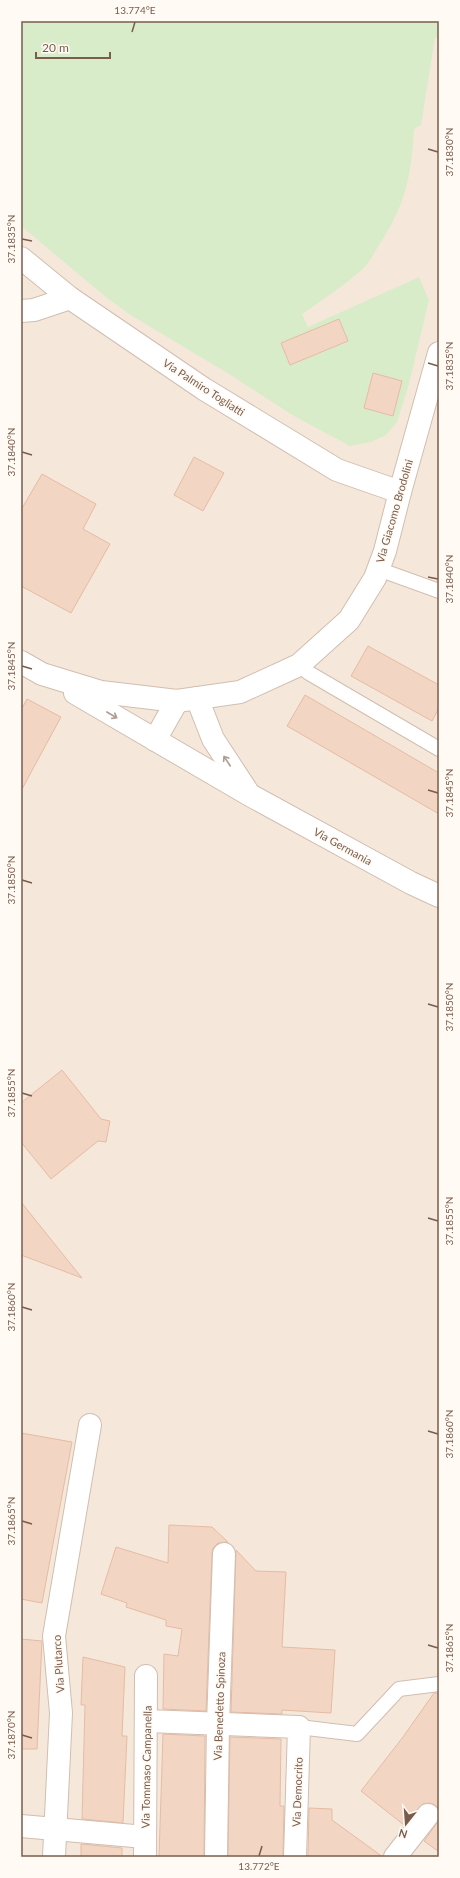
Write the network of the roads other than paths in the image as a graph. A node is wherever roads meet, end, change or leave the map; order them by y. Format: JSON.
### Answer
{"nodes":[{"id":1,"x":21,"y":258,"type":"edge"},
{"id":2,"x":70,"y":298,"type":"junction"},
{"id":3,"x":21,"y":311,"type":"edge"},
{"id":4,"x":439,"y":353,"type":"edge"},
{"id":5,"x":400,"y":492,"type":"junction"},
{"id":6,"x":378,"y":569,"type":"junction"},
{"id":7,"x":439,"y":591,"type":"edge"},
{"id":8,"x":21,"y":662,"type":"edge"},
{"id":9,"x":299,"y":665,"type":"junction"},
{"id":10,"x":42,"y":674,"type":"junction"},
{"id":11,"x":187,"y":700,"type":"junction"},
{"id":12,"x":155,"y":740,"type":"junction"},
{"id":13,"x":439,"y":749,"type":"edge"},
{"id":14,"x":248,"y":794,"type":"junction"},
{"id":15,"x":439,"y":896,"type":"edge"},
{"id":16,"x":90,"y":1425,"type":"dead end"},
{"id":17,"x":224,"y":1554,"type":"dead end"},
{"id":18,"x":146,"y":1676,"type":"dead end"},
{"id":19,"x":439,"y":1684,"type":"edge"},
{"id":20,"x":146,"y":1720,"type":"junction"},
{"id":21,"x":218,"y":1724,"type":"junction"},
{"id":22,"x":299,"y":1727,"type":"junction"},
{"id":23,"x":428,"y":1815,"type":"dead end"},
{"id":24,"x":21,"y":1826,"type":"edge"},
{"id":25,"x":56,"y":1829,"type":"junction"},
{"id":26,"x":145,"y":1847,"type":"edge"},
{"id":27,"x":54,"y":1857,"type":"edge"},
{"id":28,"x":216,"y":1857,"type":"edge"},
{"id":29,"x":295,"y":1857,"type":"edge"},
{"id":30,"x":395,"y":1857,"type":"edge"}],
"edges":[{"from":1,"to":2,"type":"street","name":"Via Palmiro Togliatti"},
{"from":2,"to":3,"type":"street"},
{"from":2,"to":5,"type":"street","name":"Via Palmiro Togliatti"},
{"from":4,"to":5,"type":"street","name":"Via Giacomo Brodolini"},
{"from":5,"to":6,"type":"street","name":"Via Giacomo Brodolini"},
{"from":6,"to":7,"type":"lane"},
{"from":6,"to":9,"type":"street","name":"Via Giacomo Brodolini"},
{"from":8,"to":10,"type":"street","name":"Via Giacomo Brodolini"},
{"from":9,"to":11,"type":"street","name":"Via Giacomo Brodolini"},
{"from":9,"to":13,"type":"lane"},
{"from":10,"to":11,"type":"street","name":"Via Giacomo Brodolini"},
{"from":10,"to":12,"type":"street","name":"Via Germania","one_way":true},
{"from":11,"to":12,"type":"street"},
{"from":14,"to":11,"type":"street","one_way":true},
{"from":12,"to":14,"type":"street","name":"Via Germania"},
{"from":14,"to":15,"type":"street","name":"Via Germania"},
{"from":16,"to":25,"type":"street","name":"Via Plutarco"},
{"from":17,"to":21,"type":"street","name":"Via Benedetto Spinoza"},
{"from":18,"to":20,"type":"street","name":"Via Tommaso Campanella"},
{"from":19,"to":22,"type":"lane"},
{"from":20,"to":21,"type":"street"},
{"from":20,"to":26,"type":"street","name":"Via Tommaso Campanella"},
{"from":21,"to":22,"type":"street"},
{"from":21,"to":28,"type":"street","name":"Via Benedetto Spinoza"},
{"from":22,"to":29,"type":"street","name":"Via Democrito"},
{"from":23,"to":30,"type":"street"},
{"from":24,"to":25,"type":"street"},
{"from":25,"to":26,"type":"street"},
{"from":25,"to":27,"type":"street","name":"Via Plutarco"}]}
